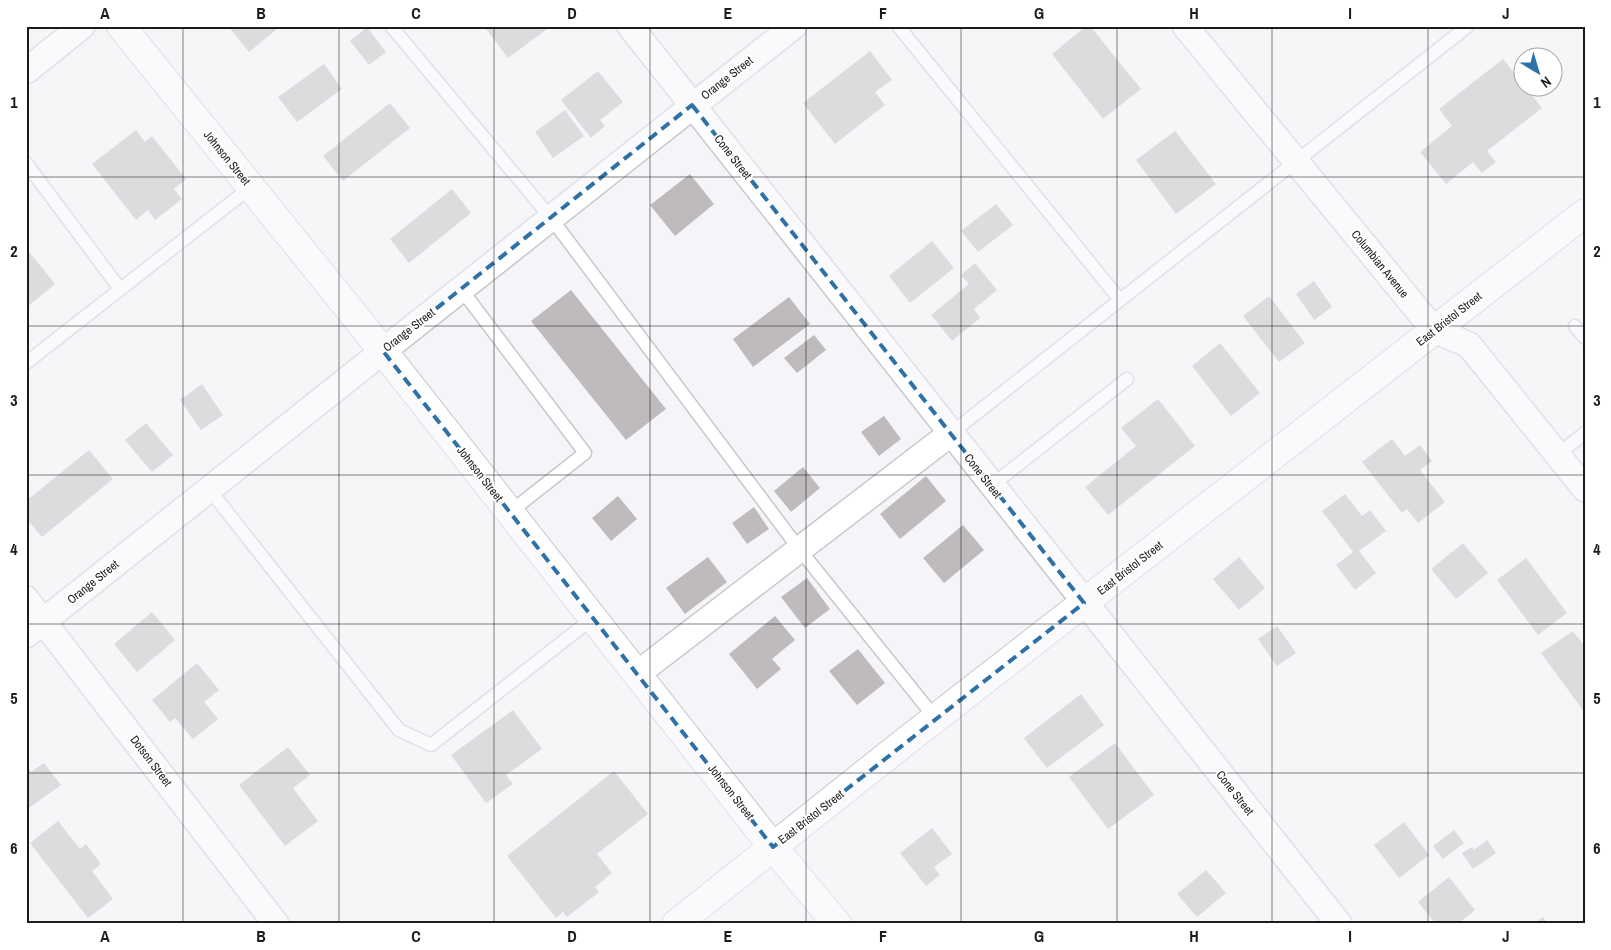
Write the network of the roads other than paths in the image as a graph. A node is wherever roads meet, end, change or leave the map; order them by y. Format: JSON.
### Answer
{"nodes":[{"id":1,"x":82,"y":26,"type":"edge"},
{"id":2,"x":121,"y":26,"type":"edge"},
{"id":3,"x":391,"y":26,"type":"edge"},
{"id":4,"x":630,"y":26,"type":"edge"},
{"id":5,"x":794,"y":26,"type":"edge"},
{"id":6,"x":898,"y":26,"type":"edge"},
{"id":7,"x":1185,"y":26,"type":"edge"},
{"id":8,"x":1468,"y":26,"type":"edge"},
{"id":9,"x":26,"y":71,"type":"edge"},
{"id":10,"x":692,"y":106,"type":"junction"},
{"id":11,"x":1295,"y":161,"type":"junction"},
{"id":12,"x":26,"y":163,"type":"edge"},
{"id":13,"x":251,"y":187,"type":"junction"},
{"id":14,"x":1585,"y":213,"type":"edge"},
{"id":15,"x":551,"y":218,"type":"junction"},
{"id":16,"x":461,"y":289,"type":"junction"},
{"id":17,"x":120,"y":290,"type":"junction"},
{"id":18,"x":1120,"y":300,"type":"junction"},
{"id":19,"x":1576,"y":326,"type":"dead end"},
{"id":20,"x":1434,"y":330,"type":"junction"},
{"id":21,"x":1585,"y":338,"type":"edge"},
{"id":22,"x":383,"y":350,"type":"junction"},
{"id":23,"x":26,"y":363,"type":"edge"},
{"id":24,"x":1127,"y":379,"type":"dead end"},
{"id":25,"x":1585,"y":433,"type":"edge"},
{"id":26,"x":950,"y":434,"type":"junction"},
{"id":27,"x":1557,"y":455,"type":"junction"},
{"id":28,"x":991,"y":486,"type":"junction"},
{"id":29,"x":209,"y":489,"type":"junction"},
{"id":30,"x":1585,"y":489,"type":"edge"},
{"id":31,"x":510,"y":512,"type":"junction"},
{"id":32,"x":800,"y":550,"type":"junction"},
{"id":33,"x":26,"y":598,"type":"edge"},
{"id":34,"x":1084,"y":603,"type":"junction"},
{"id":35,"x":593,"y":618,"type":"junction"},
{"id":36,"x":35,"y":628,"type":"edge"},
{"id":37,"x":638,"y":674,"type":"junction"},
{"id":38,"x":936,"y":719,"type":"junction"},
{"id":39,"x":773,"y":847,"type":"junction"},
{"id":40,"x":276,"y":924,"type":"edge"},
{"id":41,"x":676,"y":924,"type":"edge"},
{"id":42,"x":837,"y":924,"type":"edge"},
{"id":43,"x":1338,"y":924,"type":"edge"}],
"edges":[{"from":1,"to":9,"type":"street"},
{"from":2,"to":13,"type":"main road","name":"Johnson Street"},
{"from":3,"to":15,"type":"lane"},
{"from":4,"to":10,"type":"street","name":"Cone Street"},
{"from":5,"to":10,"type":"street","name":"Orange Street"},
{"from":6,"to":18,"type":"lane"},
{"from":7,"to":11,"type":"street","name":"Columbian Avenue"},
{"from":8,"to":11,"type":"lane"},
{"from":10,"to":15,"type":"street","name":"Orange Street"},
{"from":10,"to":26,"type":"street","name":"Cone Street"},
{"from":11,"to":18,"type":"lane"},
{"from":11,"to":20,"type":"street","name":"Columbian Avenue"},
{"from":12,"to":17,"type":"lane"},
{"from":13,"to":17,"type":"lane"},
{"from":13,"to":22,"type":"main road","name":"Johnson Street"},
{"from":14,"to":20,"type":"main road","name":"East Bristol Street"},
{"from":15,"to":16,"type":"street","name":"Orange Street"},
{"from":15,"to":32,"type":"lane"},
{"from":16,"to":22,"type":"street","name":"Orange Street"},
{"from":16,"to":31,"type":"lane"},
{"from":17,"to":23,"type":"lane"},
{"from":18,"to":26,"type":"lane"},
{"from":19,"to":21,"type":"lane"},
{"from":20,"to":27,"type":"street","name":"Columbian Avenue"},
{"from":20,"to":34,"type":"main road","name":"East Bristol Street"},
{"from":22,"to":29,"type":"street","name":"Orange Street"},
{"from":22,"to":31,"type":"main road","name":"Johnson Street"},
{"from":24,"to":28,"type":"lane"},
{"from":25,"to":27,"type":"lane"},
{"from":26,"to":28,"type":"street","name":"Cone Street"},
{"from":26,"to":32,"type":"street"},
{"from":27,"to":30,"type":"street","name":"Columbian Avenue"},
{"from":28,"to":34,"type":"street","name":"Cone Street"},
{"from":29,"to":35,"type":"lane"},
{"from":29,"to":36,"type":"street","name":"Orange Street"},
{"from":31,"to":35,"type":"main road","name":"Johnson Street"},
{"from":32,"to":37,"type":"street"},
{"from":32,"to":38,"type":"lane"},
{"from":33,"to":36,"type":"street","name":"Dotson Street"},
{"from":34,"to":38,"type":"main road","name":"East Bristol Street"},
{"from":34,"to":43,"type":"street","name":"Cone Street"},
{"from":35,"to":37,"type":"main road","name":"Johnson Street"},
{"from":36,"to":40,"type":"street","name":"Dotson Street"},
{"from":37,"to":39,"type":"main road","name":"Johnson Street"},
{"from":38,"to":39,"type":"main road","name":"East Bristol Street"},
{"from":39,"to":41,"type":"main road","name":"East Bristol Street"},
{"from":39,"to":42,"type":"main road","name":"Johnson Street"}]}
